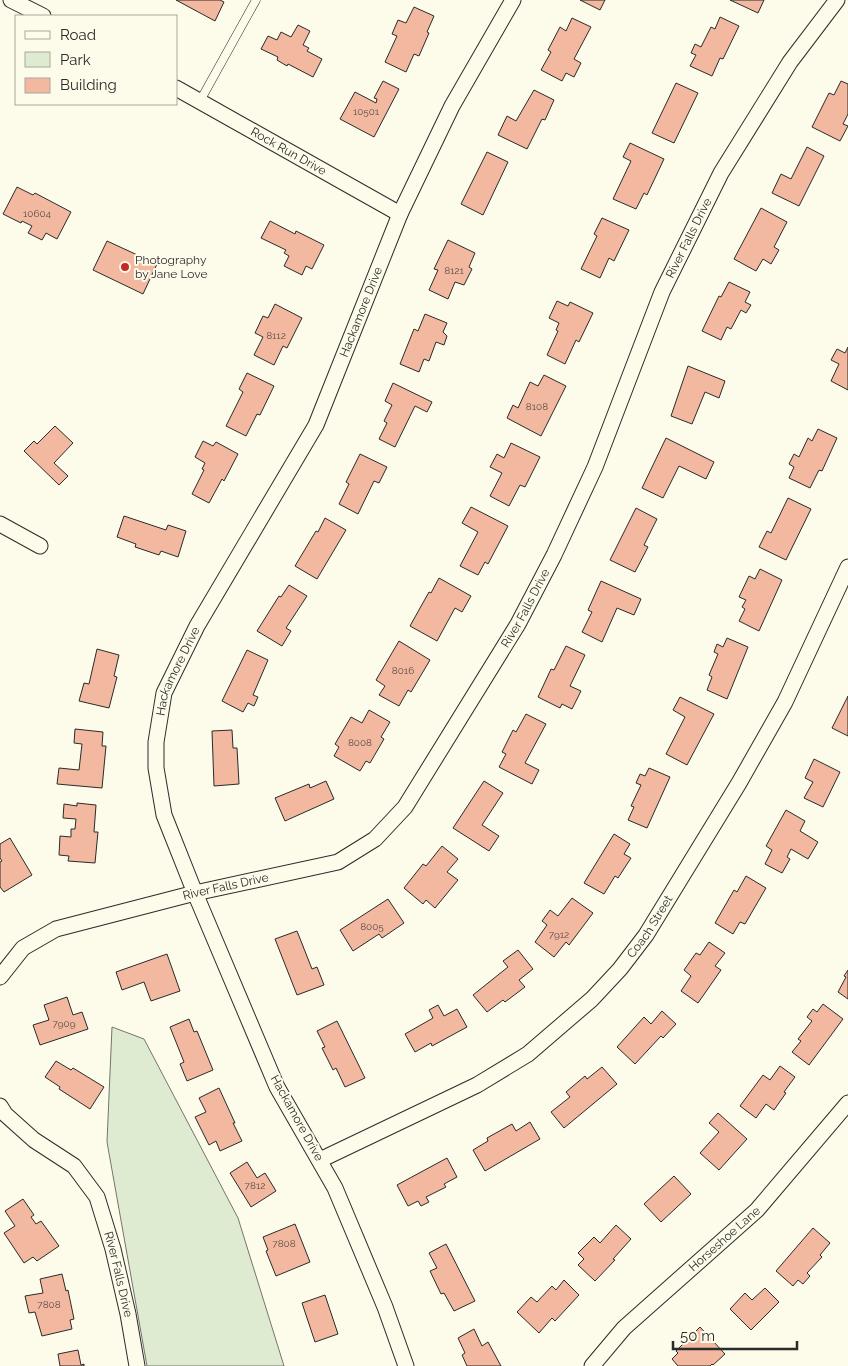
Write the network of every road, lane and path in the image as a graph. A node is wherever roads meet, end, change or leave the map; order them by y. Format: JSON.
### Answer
{"nodes":[{"id":1,"x":11,"y":0,"type":"edge"},
{"id":2,"x":256,"y":0,"type":"edge"},
{"id":3,"x":513,"y":0,"type":"edge"},
{"id":4,"x":836,"y":0,"type":"edge"},
{"id":5,"x":41,"y":15,"type":"edge"},
{"id":6,"x":178,"y":89,"type":"edge"},
{"id":7,"x":200,"y":101,"type":"junction"},
{"id":8,"x":400,"y":214,"type":"junction"},
{"id":9,"x":0,"y":524,"type":"edge"},
{"id":10,"x":40,"y":546,"type":"dead end"},
{"id":11,"x":848,"y":567,"type":"edge"},
{"id":12,"x":195,"y":892,"type":"junction"},
{"id":13,"x":0,"y":977,"type":"edge"},
{"id":14,"x":848,"y":1102,"type":"edge"},
{"id":15,"x":0,"y":1106,"type":"edge"},
{"id":16,"x":320,"y":1160,"type":"junction"},
{"id":17,"x":137,"y":1366,"type":"edge"},
{"id":18,"x":406,"y":1366,"type":"edge"},
{"id":19,"x":592,"y":1366,"type":"edge"}],
"edges":[{"from":1,"to":5,"type":"street"},
{"from":2,"to":7,"type":"lane"},
{"from":3,"to":8,"type":"street","name":"Hackamore Drive"},
{"from":4,"to":12,"type":"street","name":"River Falls Drive"},
{"from":6,"to":7,"type":"street","name":"Rock Run Drive"},
{"from":7,"to":8,"type":"street","name":"Rock Run Drive"},
{"from":8,"to":12,"type":"street","name":"Hackamore Drive"},
{"from":9,"to":10,"type":"street"},
{"from":11,"to":16,"type":"street","name":"Coach Street"},
{"from":12,"to":13,"type":"street","name":"River Falls Drive"},
{"from":12,"to":16,"type":"street","name":"Hackamore Drive"},
{"from":14,"to":19,"type":"street","name":"Horseshoe Lane"},
{"from":15,"to":17,"type":"street","name":"River Falls Drive"},
{"from":16,"to":18,"type":"street","name":"Hackamore Drive"}]}
